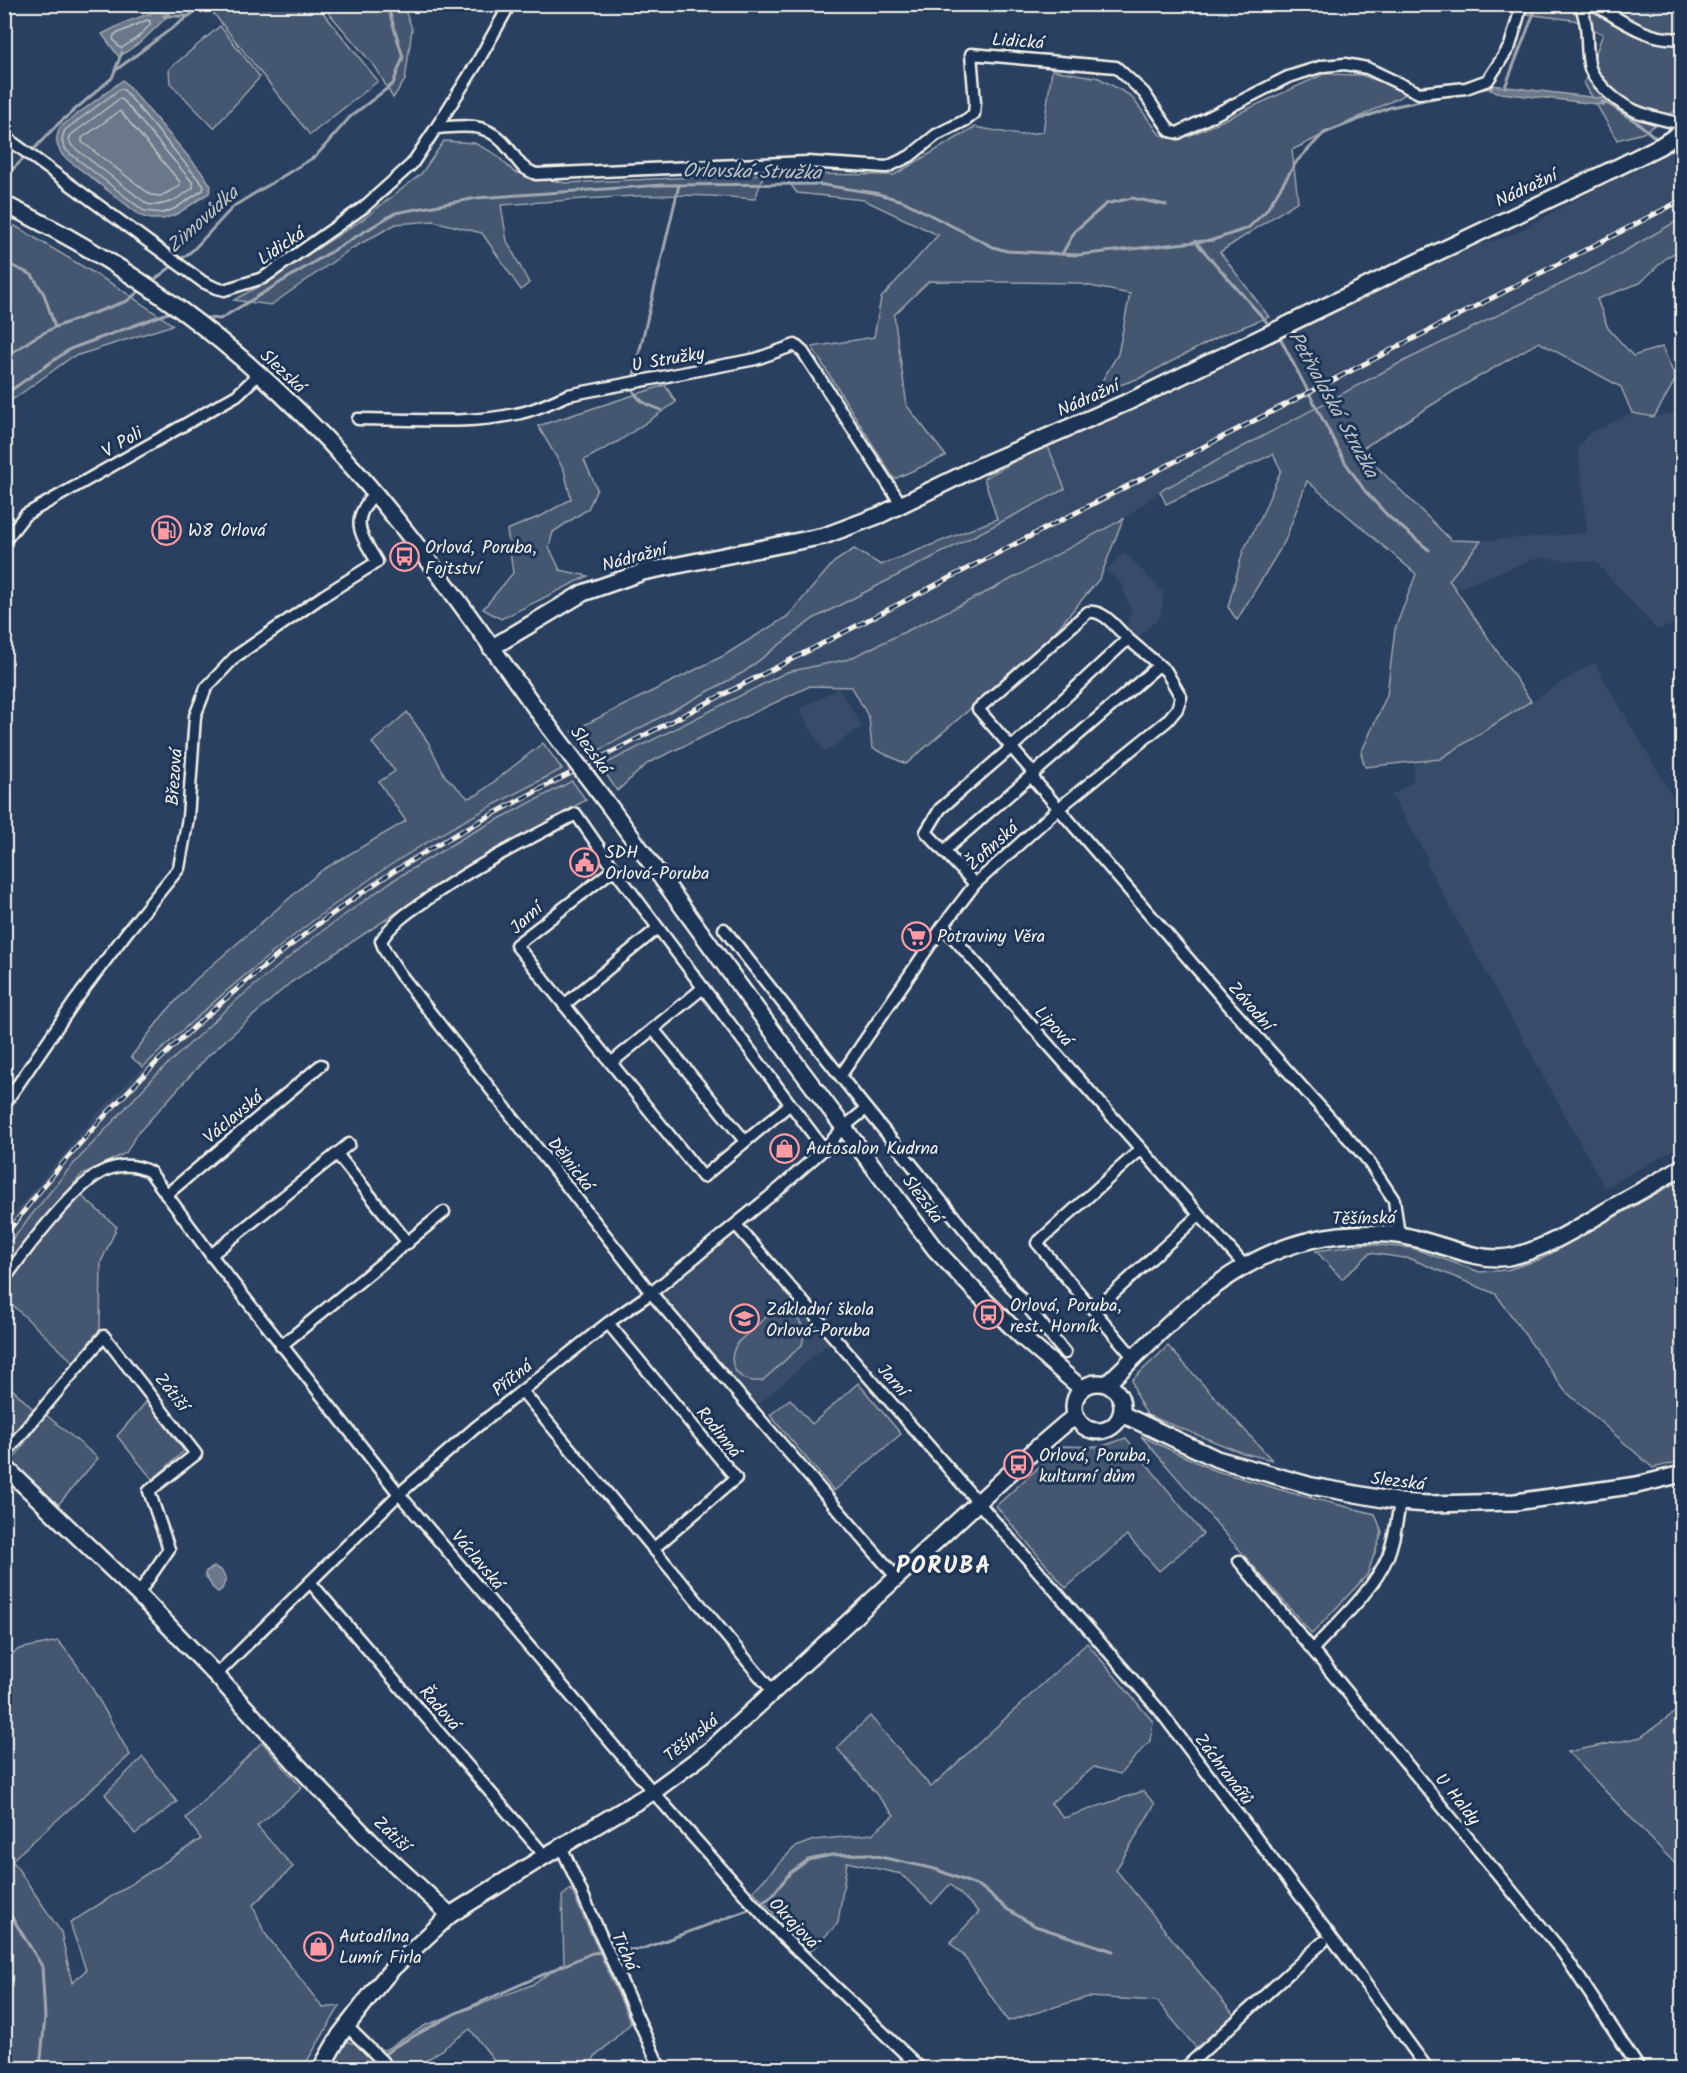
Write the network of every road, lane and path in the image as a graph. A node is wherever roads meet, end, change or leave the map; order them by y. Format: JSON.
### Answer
{"nodes":[{"id":1,"x":510,"y":4,"type":"edge"},
{"id":2,"x":1522,"y":4,"type":"edge"},
{"id":3,"x":1580,"y":4,"type":"edge"},
{"id":4,"x":1593,"y":4,"type":"edge"},
{"id":5,"x":1683,"y":38,"type":"edge"},
{"id":6,"x":1683,"y":124,"type":"edge"},
{"id":7,"x":436,"y":128,"type":"junction"},
{"id":8,"x":1683,"y":132,"type":"edge"},
{"id":9,"x":4,"y":136,"type":"edge"},
{"id":10,"x":4,"y":204,"type":"edge"},
{"id":11,"x":259,"y":374,"type":"junction"},
{"id":12,"x":358,"y":419,"type":"dead end"},
{"id":13,"x":375,"y":493,"type":"junction"},
{"id":14,"x":901,"y":504,"type":"junction"},
{"id":15,"x":4,"y":542,"type":"edge"},
{"id":16,"x":1128,"y":639,"type":"junction"},
{"id":17,"x":491,"y":648,"type":"junction"},
{"id":18,"x":1162,"y":668,"type":"junction"},
{"id":19,"x":1012,"y":747,"type":"junction"},
{"id":20,"x":1033,"y":775,"type":"junction"},
{"id":21,"x":1059,"y":808,"type":"junction"},
{"id":22,"x":944,"y":851,"type":"junction"},
{"id":23,"x":614,"y":869,"type":"junction"},
{"id":24,"x":975,"y":884,"type":"junction"},
{"id":25,"x":943,"y":926,"type":"junction"},
{"id":26,"x":658,"y":928,"type":"junction"},
{"id":27,"x":724,"y":929,"type":"dead end"},
{"id":28,"x":703,"y":988,"type":"junction"},
{"id":29,"x":564,"y":1005,"type":"junction"},
{"id":30,"x":653,"y":1029,"type":"junction"},
{"id":31,"x":611,"y":1063,"type":"junction"},
{"id":32,"x":321,"y":1065,"type":"dead end"},
{"id":33,"x":841,"y":1075,"type":"junction"},
{"id":34,"x":789,"y":1104,"type":"junction"},
{"id":35,"x":4,"y":1105,"type":"edge"},
{"id":36,"x":866,"y":1109,"type":"junction"},
{"id":37,"x":844,"y":1127,"type":"junction"},
{"id":38,"x":745,"y":1140,"type":"junction"},
{"id":39,"x":349,"y":1144,"type":"dead end"},
{"id":40,"x":824,"y":1149,"type":"junction"},
{"id":41,"x":1141,"y":1149,"type":"junction"},
{"id":42,"x":337,"y":1154,"type":"junction"},
{"id":43,"x":1683,"y":1167,"type":"edge"},
{"id":44,"x":166,"y":1195,"type":"junction"},
{"id":45,"x":444,"y":1212,"type":"dead end"},
{"id":46,"x":1199,"y":1215,"type":"junction"},
{"id":47,"x":736,"y":1225,"type":"junction"},
{"id":48,"x":1399,"y":1235,"type":"junction"},
{"id":49,"x":408,"y":1243,"type":"junction"},
{"id":50,"x":211,"y":1255,"type":"junction"},
{"id":51,"x":1244,"y":1265,"type":"junction"},
{"id":52,"x":4,"y":1280,"type":"edge"},
{"id":53,"x":651,"y":1293,"type":"junction"},
{"id":54,"x":1095,"y":1310,"type":"junction"},
{"id":55,"x":608,"y":1323,"type":"junction"},
{"id":56,"x":281,"y":1346,"type":"junction"},
{"id":57,"x":1065,"y":1353,"type":"dead end"},
{"id":58,"x":1134,"y":1358,"type":"junction"},
{"id":59,"x":1107,"y":1384,"type":"junction"},
{"id":60,"x":1082,"y":1389,"type":"junction"},
{"id":61,"x":522,"y":1391,"type":"junction"},
{"id":62,"x":1122,"y":1414,"type":"junction"},
{"id":63,"x":1076,"y":1418,"type":"junction"},
{"id":64,"x":4,"y":1455,"type":"edge"},
{"id":65,"x":4,"y":1466,"type":"edge"},
{"id":66,"x":1683,"y":1474,"type":"edge"},
{"id":67,"x":399,"y":1494,"type":"junction"},
{"id":68,"x":1400,"y":1502,"type":"junction"},
{"id":69,"x":978,"y":1503,"type":"junction"},
{"id":70,"x":653,"y":1549,"type":"junction"},
{"id":71,"x":1239,"y":1561,"type":"dead end"},
{"id":72,"x":897,"y":1578,"type":"junction"},
{"id":73,"x":310,"y":1582,"type":"junction"},
{"id":74,"x":138,"y":1594,"type":"junction"},
{"id":75,"x":1313,"y":1649,"type":"junction"},
{"id":76,"x":216,"y":1675,"type":"junction"},
{"id":77,"x":773,"y":1692,"type":"junction"},
{"id":78,"x":653,"y":1792,"type":"junction"},
{"id":79,"x":561,"y":1846,"type":"junction"},
{"id":80,"x":545,"y":1856,"type":"junction"},
{"id":81,"x":450,"y":1915,"type":"junction"},
{"id":82,"x":1323,"y":1942,"type":"dead end"},
{"id":83,"x":347,"y":2026,"type":"junction"},
{"id":84,"x":321,"y":2068,"type":"edge"},
{"id":85,"x":389,"y":2068,"type":"edge"},
{"id":86,"x":660,"y":2068,"type":"edge"},
{"id":87,"x":920,"y":2068,"type":"edge"},
{"id":88,"x":1185,"y":2068,"type":"edge"},
{"id":89,"x":1427,"y":2068,"type":"edge"},
{"id":90,"x":1639,"y":2068,"type":"edge"}],
"edges":[{"from":1,"to":7,"type":"street","name":"Lidická"},
{"from":2,"to":7,"type":"street","name":"Lidická"},
{"from":3,"to":6,"type":"street"},
{"from":4,"to":5,"type":"street"},
{"from":7,"to":9,"type":"street","name":"Lidická"},
{"from":8,"to":14,"type":"street","name":"Nádražní"},
{"from":10,"to":11,"type":"street","name":"Slezská"},
{"from":11,"to":13,"type":"street","name":"Slezská"},
{"from":11,"to":15,"type":"street","name":"V Poli"},
{"from":12,"to":14,"type":"street","name":"U Stružky"},
{"from":13,"to":17,"type":"street","name":"Slezská"},
{"from":13,"to":35,"type":"street","name":"Březová"},
{"from":14,"to":17,"type":"street","name":"Nádražní"},
{"from":16,"to":18,"type":"street"},
{"from":16,"to":19,"type":"street"},
{"from":16,"to":19,"type":"street","name":"Závodní"},
{"from":17,"to":37,"type":"street","name":"Slezská","bridge":true},
{"from":18,"to":20,"type":"street"},
{"from":18,"to":21,"type":"street","name":"Žofinská"},
{"from":19,"to":20,"type":"street","name":"Závodní"},
{"from":19,"to":22,"type":"street"},
{"from":20,"to":21,"type":"street","name":"Závodní"},
{"from":20,"to":22,"type":"street"},
{"from":21,"to":24,"type":"street","name":"Žofinská"},
{"from":21,"to":48,"type":"street","name":"Závodní"},
{"from":22,"to":24,"type":"street"},
{"from":23,"to":26,"type":"street"},
{"from":23,"to":29,"type":"street","name":"Jarní"},
{"from":23,"to":53,"type":"street","name":"Dělnická"},
{"from":24,"to":25,"type":"street","name":"Žofinská"},
{"from":25,"to":33,"type":"street","name":"Žofinská"},
{"from":25,"to":41,"type":"street","name":"Lipová"},
{"from":26,"to":28,"type":"street"},
{"from":26,"to":29,"type":"street"},
{"from":27,"to":33,"type":"street","name":"Slezská"},
{"from":28,"to":30,"type":"street"},
{"from":28,"to":34,"type":"street"},
{"from":29,"to":31,"type":"street","name":"Jarní"},
{"from":30,"to":31,"type":"street"},
{"from":30,"to":38,"type":"street"},
{"from":31,"to":38,"type":"street","name":"Jarní"},
{"from":32,"to":44,"type":"street","name":"Václavská"},
{"from":33,"to":36,"type":"street","name":"Slezská"},
{"from":34,"to":38,"type":"street"},
{"from":34,"to":40,"type":"street"},
{"from":36,"to":37,"type":"street","name":"Příčná"},
{"from":36,"to":57,"type":"street","name":"Slezská"},
{"from":37,"to":40,"type":"street","name":"Příčná"},
{"from":37,"to":60,"type":"street","name":"Slezská"},
{"from":39,"to":42,"type":"street"},
{"from":40,"to":47,"type":"street","name":"Příčná"},
{"from":41,"to":46,"type":"street","name":"Lipová"},
{"from":41,"to":54,"type":"street"},
{"from":42,"to":49,"type":"street"},
{"from":42,"to":50,"type":"street"},
{"from":43,"to":48,"type":"street","name":"Těšínská"},
{"from":44,"to":50,"type":"street","name":"Václavská"},
{"from":44,"to":52,"type":"street","name":"Václavská"},
{"from":45,"to":49,"type":"street"},
{"from":46,"to":51,"type":"street","name":"Lipová"},
{"from":46,"to":54,"type":"street"},
{"from":47,"to":53,"type":"street","name":"Příčná"},
{"from":47,"to":69,"type":"street","name":"Jarní"},
{"from":48,"to":51,"type":"street","name":"Těšínská"},
{"from":49,"to":56,"type":"street"},
{"from":50,"to":56,"type":"street","name":"Václavská"},
{"from":51,"to":58,"type":"street","name":"Těšínská"},
{"from":53,"to":55,"type":"street","name":"Příčná"},
{"from":53,"to":72,"type":"street","name":"Dělnická"},
{"from":54,"to":58,"type":"street"},
{"from":55,"to":61,"type":"street","name":"Příčná"},
{"from":55,"to":70,"type":"street","name":"Rodinná"},
{"from":56,"to":67,"type":"street","name":"Václavská"},
{"from":58,"to":59,"type":"street","name":"Těšínská"},
{"from":59,"to":60,"type":"street"},
{"from":59,"to":62,"type":"street"},
{"from":60,"to":63,"type":"street"},
{"from":61,"to":67,"type":"street","name":"Příčná"},
{"from":61,"to":70,"type":"street"},
{"from":62,"to":63,"type":"street"},
{"from":62,"to":68,"type":"street","name":"Slezská"},
{"from":63,"to":69,"type":"street","name":"Těšínská"},
{"from":64,"to":74,"type":"street","name":"Zátiší"},
{"from":65,"to":74,"type":"street","name":"Zátiší"},
{"from":66,"to":68,"type":"street","name":"Slezská"},
{"from":67,"to":73,"type":"street","name":"Příčná"},
{"from":67,"to":78,"type":"street","name":"Václavská"},
{"from":68,"to":75,"type":"street"},
{"from":69,"to":72,"type":"street","name":"Těšínská"},
{"from":69,"to":89,"type":"street","name":"Záchranářů"},
{"from":70,"to":77,"type":"street"},
{"from":71,"to":75,"type":"street","name":"U Haldy"},
{"from":72,"to":77,"type":"street","name":"Těšínská"},
{"from":73,"to":76,"type":"street","name":"Příčná"},
{"from":73,"to":80,"type":"street","name":"Řadová"},
{"from":74,"to":76,"type":"street","name":"Zátiší"},
{"from":75,"to":90,"type":"street","name":"U Haldy"},
{"from":76,"to":81,"type":"street","name":"Zátiší"},
{"from":77,"to":78,"type":"street","name":"Těšínská"},
{"from":78,"to":79,"type":"street","name":"Těšínská"},
{"from":78,"to":87,"type":"street","name":"Okrajová"},
{"from":79,"to":80,"type":"street","name":"Těšínská"},
{"from":79,"to":86,"type":"street","name":"Tichá"},
{"from":80,"to":81,"type":"street","name":"Těšínská"},
{"from":81,"to":83,"type":"street","name":"Těšínská"},
{"from":82,"to":88,"type":"street"},
{"from":83,"to":84,"type":"street","name":"Těšínská"},
{"from":83,"to":85,"type":"street"}]}
